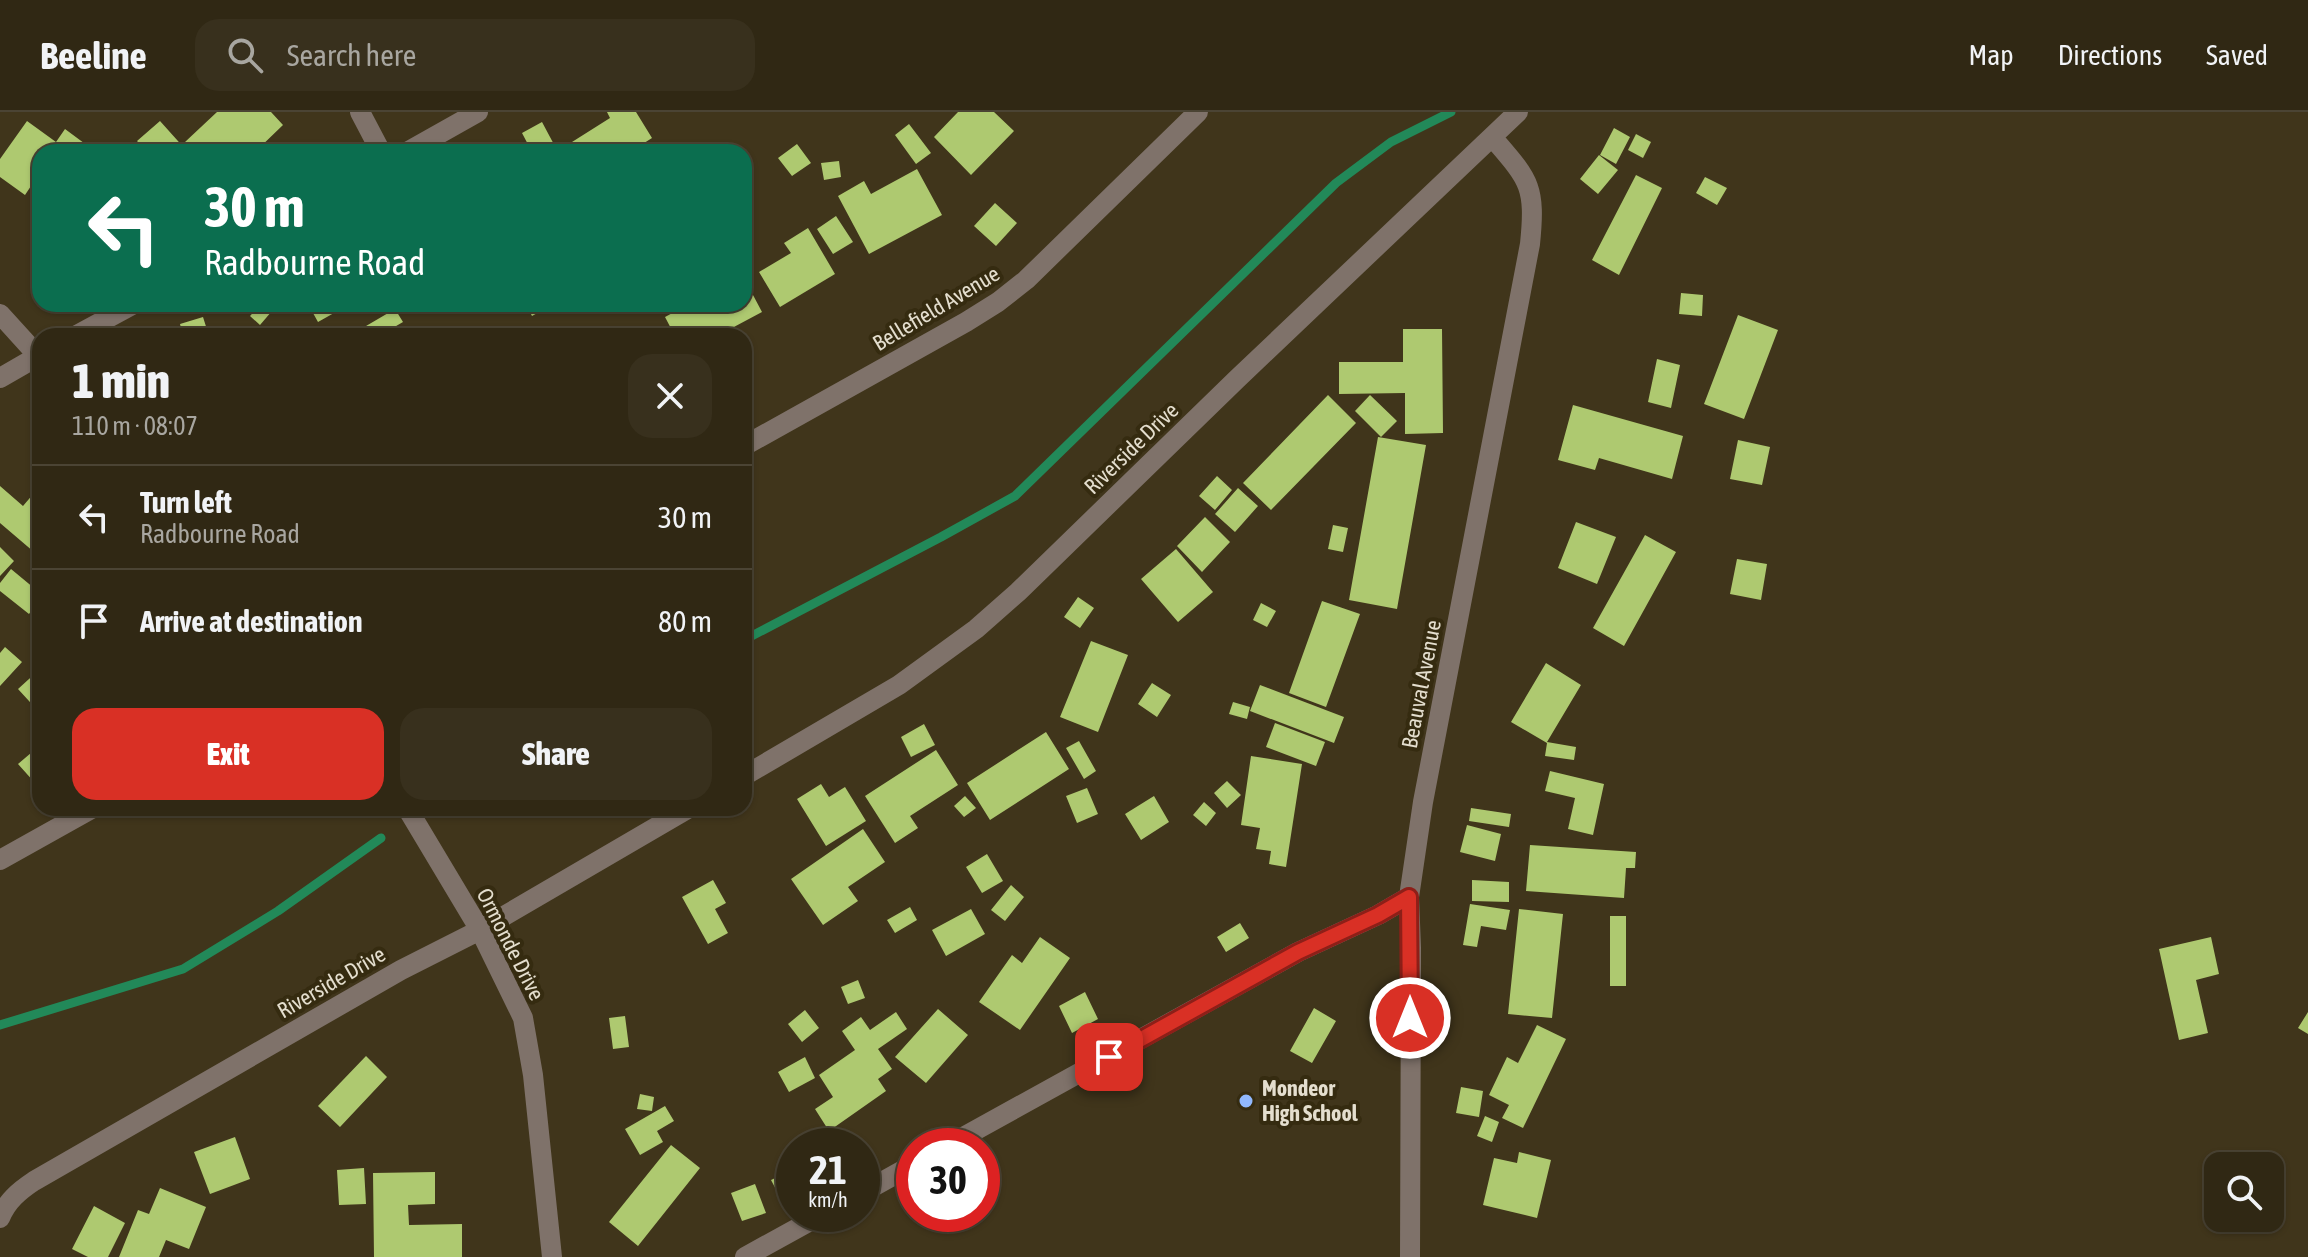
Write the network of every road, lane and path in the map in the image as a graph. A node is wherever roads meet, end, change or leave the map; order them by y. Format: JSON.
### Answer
{"nodes":[{"id":1,"x":360,"y":112,"type":"edge"},
{"id":2,"x":478,"y":112,"type":"edge"},
{"id":3,"x":1198,"y":112,"type":"edge"},
{"id":4,"x":1518,"y":112,"type":"edge"},
{"id":5,"x":1492,"y":137,"type":"junction"},
{"id":6,"x":377,"y":144,"type":"edge"},
{"id":7,"x":421,"y":144,"type":"edge"},
{"id":8,"x":119,"y":312,"type":"edge"},
{"id":9,"x":0,"y":314,"type":"edge"},
{"id":10,"x":90,"y":328,"type":"edge"},
{"id":11,"x":32,"y":348,"type":"edge"},
{"id":12,"x":32,"y":360,"type":"edge"},
{"id":13,"x":0,"y":378,"type":"edge"},
{"id":14,"x":752,"y":442,"type":"edge"},
{"id":15,"x":752,"y":771,"type":"edge"},
{"id":16,"x":79,"y":816,"type":"edge"},
{"id":17,"x":412,"y":816,"type":"edge"},
{"id":18,"x":675,"y":816,"type":"edge"},
{"id":19,"x":0,"y":860,"type":"edge"},
{"id":20,"x":1409,"y":897,"type":"junction"},
{"id":21,"x":480,"y":930,"type":"junction"},
{"id":22,"x":980,"y":1128,"type":"edge"},
{"id":23,"x":2,"y":1213,"type":"edge"},
{"id":24,"x":790,"y":1232,"type":"edge"},
{"id":25,"x":552,"y":1257,"type":"edge"},
{"id":26,"x":745,"y":1257,"type":"edge"},
{"id":27,"x":1410,"y":1257,"type":"edge"}],
"edges":[{"from":1,"to":6,"type":"street"},
{"from":2,"to":7,"type":"street"},
{"from":3,"to":14,"type":"street","name":"Bellefield Avenue"},
{"from":4,"to":5,"type":"street","name":"Riverside Drive"},
{"from":5,"to":15,"type":"street","name":"Riverside Drive"},
{"from":5,"to":20,"type":"street","name":"Beauval Avenue"},
{"from":8,"to":10,"type":"street"},
{"from":9,"to":11,"type":"street"},
{"from":12,"to":13,"type":"street"},
{"from":16,"to":19,"type":"street"},
{"from":17,"to":21,"type":"street","name":"Ormonde Drive"},
{"from":18,"to":21,"type":"street","name":"Riverside Drive"},
{"from":20,"to":22,"type":"street"},
{"from":20,"to":27,"type":"street","name":"Beauval Avenue"},
{"from":21,"to":23,"type":"street","name":"Riverside Drive"},
{"from":21,"to":25,"type":"street","name":"Ormonde Drive"},
{"from":24,"to":26,"type":"street"}]}
